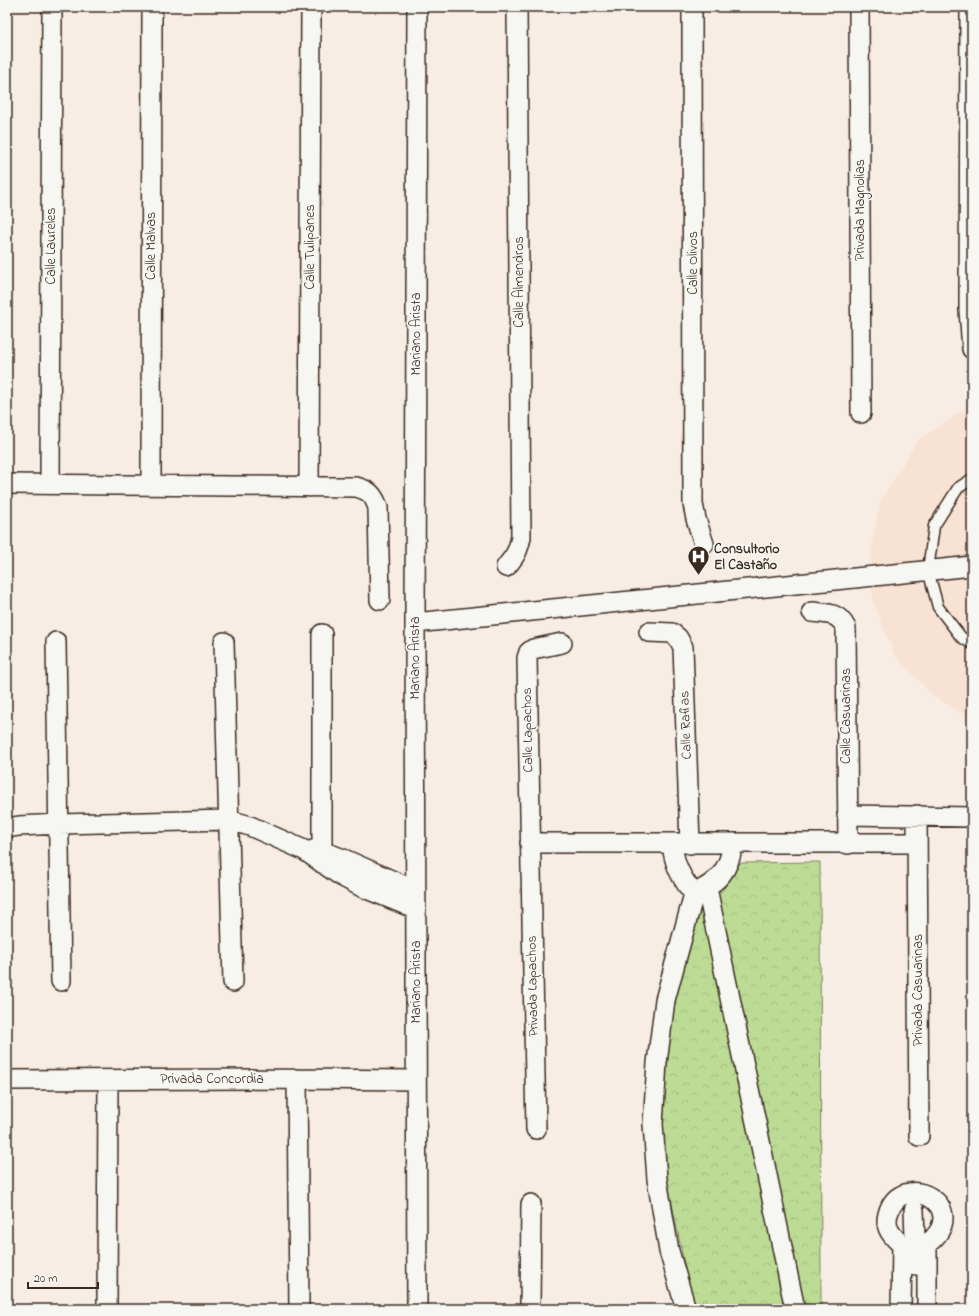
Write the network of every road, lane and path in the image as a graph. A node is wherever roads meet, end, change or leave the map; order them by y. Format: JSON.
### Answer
{"nodes":[{"id":1,"x":52,"y":7,"type":"edge"},
{"id":2,"x":152,"y":7,"type":"edge"},
{"id":3,"x":311,"y":7,"type":"edge"},
{"id":4,"x":417,"y":7,"type":"edge"},
{"id":5,"x":517,"y":7,"type":"edge"},
{"id":6,"x":692,"y":7,"type":"edge"},
{"id":7,"x":859,"y":7,"type":"edge"},
{"id":8,"x":970,"y":7,"type":"edge"},
{"id":9,"x":972,"y":348,"type":"edge"},
{"id":10,"x":861,"y":413,"type":"dead end"},
{"id":11,"x":972,"y":479,"type":"edge"},
{"id":12,"x":7,"y":484,"type":"edge"},
{"id":13,"x":50,"y":484,"type":"junction"},
{"id":14,"x":151,"y":485,"type":"junction"},
{"id":15,"x":309,"y":486,"type":"junction"},
{"id":16,"x":704,"y":544,"type":"dead end"},
{"id":17,"x":510,"y":562,"type":"dead end"},
{"id":18,"x":972,"y":566,"type":"edge"},
{"id":19,"x":928,"y":570,"type":"junction"},
{"id":20,"x":380,"y":600,"type":"dead end"},
{"id":21,"x":812,"y":612,"type":"dead end"},
{"id":22,"x":415,"y":623,"type":"junction"},
{"id":23,"x":649,"y":632,"type":"dead end"},
{"id":24,"x":322,"y":634,"type":"dead end"},
{"id":25,"x":56,"y":642,"type":"dead end"},
{"id":26,"x":224,"y":642,"type":"dead end"},
{"id":27,"x":562,"y":643,"type":"dead end"},
{"id":28,"x":972,"y":644,"type":"edge"},
{"id":29,"x":847,"y":815,"type":"junction"},
{"id":30,"x":917,"y":815,"type":"junction"},
{"id":31,"x":972,"y":816,"type":"edge"},
{"id":32,"x":228,"y":820,"type":"junction"},
{"id":33,"x":59,"y":824,"type":"junction"},
{"id":34,"x":7,"y":828,"type":"edge"},
{"id":35,"x":917,"y":843,"type":"junction"},
{"id":36,"x":530,"y":844,"type":"junction"},
{"id":37,"x":681,"y":844,"type":"junction"},
{"id":38,"x":733,"y":844,"type":"junction"},
{"id":39,"x":848,"y":844,"type":"junction"},
{"id":40,"x":316,"y":854,"type":"junction"},
{"id":41,"x":416,"y":891,"type":"junction"},
{"id":42,"x":700,"y":891,"type":"junction"},
{"id":43,"x":416,"y":909,"type":"junction"},
{"id":44,"x":61,"y":981,"type":"dead end"},
{"id":45,"x":233,"y":982,"type":"dead end"},
{"id":46,"x":297,"y":1079,"type":"junction"},
{"id":47,"x":7,"y":1080,"type":"edge"},
{"id":48,"x":108,"y":1080,"type":"junction"},
{"id":49,"x":416,"y":1080,"type":"junction"},
{"id":50,"x":536,"y":1129,"type":"dead end"},
{"id":51,"x":919,"y":1136,"type":"dead end"},
{"id":52,"x":531,"y":1204,"type":"dead end"},
{"id":53,"x":914,"y":1210,"type":"dead end"},
{"id":54,"x":107,"y":1309,"type":"edge"},
{"id":55,"x":299,"y":1309,"type":"edge"},
{"id":56,"x":417,"y":1309,"type":"edge"},
{"id":57,"x":530,"y":1309,"type":"edge"},
{"id":58,"x":686,"y":1309,"type":"edge"},
{"id":59,"x":795,"y":1309,"type":"edge"},
{"id":60,"x":901,"y":1309,"type":"edge"},
{"id":61,"x":916,"y":1309,"type":"edge"},
{"id":62,"x":927,"y":1309,"type":"edge"}],
"edges":[{"from":1,"to":13,"type":"street","name":"Calle Laureles"},
{"from":2,"to":14,"type":"street","name":"Calle Malvas"},
{"from":3,"to":15,"type":"street","name":"Calle Tulipanes"},
{"from":4,"to":22,"type":"street","name":"Mariano Arista"},
{"from":5,"to":17,"type":"street","name":"Calle Almendros"},
{"from":6,"to":16,"type":"street","name":"Calle Olivos"},
{"from":7,"to":10,"type":"street","name":"Privada Magnolias"},
{"from":8,"to":9,"type":"street"},
{"from":11,"to":19,"type":"lane"},
{"from":12,"to":13,"type":"street"},
{"from":13,"to":14,"type":"street"},
{"from":14,"to":15,"type":"street"},
{"from":15,"to":20,"type":"street"},
{"from":18,"to":19,"type":"street"},
{"from":19,"to":22,"type":"street"},
{"from":19,"to":28,"type":"lane"},
{"from":21,"to":29,"type":"street","name":"Calle Casuarinas"},
{"from":22,"to":41,"type":"street","name":"Mariano Arista"},
{"from":23,"to":37,"type":"street","name":"Calle Rafias"},
{"from":24,"to":40,"type":"street"},
{"from":25,"to":33,"type":"street"},
{"from":26,"to":32,"type":"street"},
{"from":27,"to":36,"type":"street","name":"Calle Lapachos"},
{"from":29,"to":30,"type":"street"},
{"from":29,"to":39,"type":"street","name":"Calle Casuarinas"},
{"from":30,"to":31,"type":"street"},
{"from":30,"to":35,"type":"street","name":"Privada Casuarinas"},
{"from":32,"to":33,"type":"street"},
{"from":32,"to":40,"type":"street"},
{"from":32,"to":45,"type":"street"},
{"from":33,"to":34,"type":"street"},
{"from":33,"to":44,"type":"street"},
{"from":35,"to":39,"type":"street"},
{"from":35,"to":51,"type":"street","name":"Privada Casuarinas"},
{"from":36,"to":37,"type":"street"},
{"from":36,"to":50,"type":"street","name":"Privada Lapachos"},
{"from":37,"to":38,"type":"street"},
{"from":37,"to":42,"type":"street","name":"Calle Rafias"},
{"from":38,"to":39,"type":"street"},
{"from":38,"to":42,"type":"street"},
{"from":40,"to":41,"type":"street"},
{"from":40,"to":43,"type":"street"},
{"from":41,"to":43,"type":"street","name":"Mariano Arista"},
{"from":42,"to":58,"type":"street"},
{"from":42,"to":59,"type":"street"},
{"from":43,"to":49,"type":"street","name":"Mariano Arista"},
{"from":46,"to":48,"type":"street","name":"Privada Concordia"},
{"from":46,"to":49,"type":"street","name":"Privada Concordia"},
{"from":46,"to":55,"type":"street"},
{"from":47,"to":48,"type":"street","name":"Privada Concordia"},
{"from":48,"to":54,"type":"street"},
{"from":49,"to":56,"type":"street","name":"Mariano Arista"},
{"from":52,"to":57,"type":"street"},
{"from":53,"to":61,"type":"street"},
{"from":60,"to":62,"type":"street"}]}
